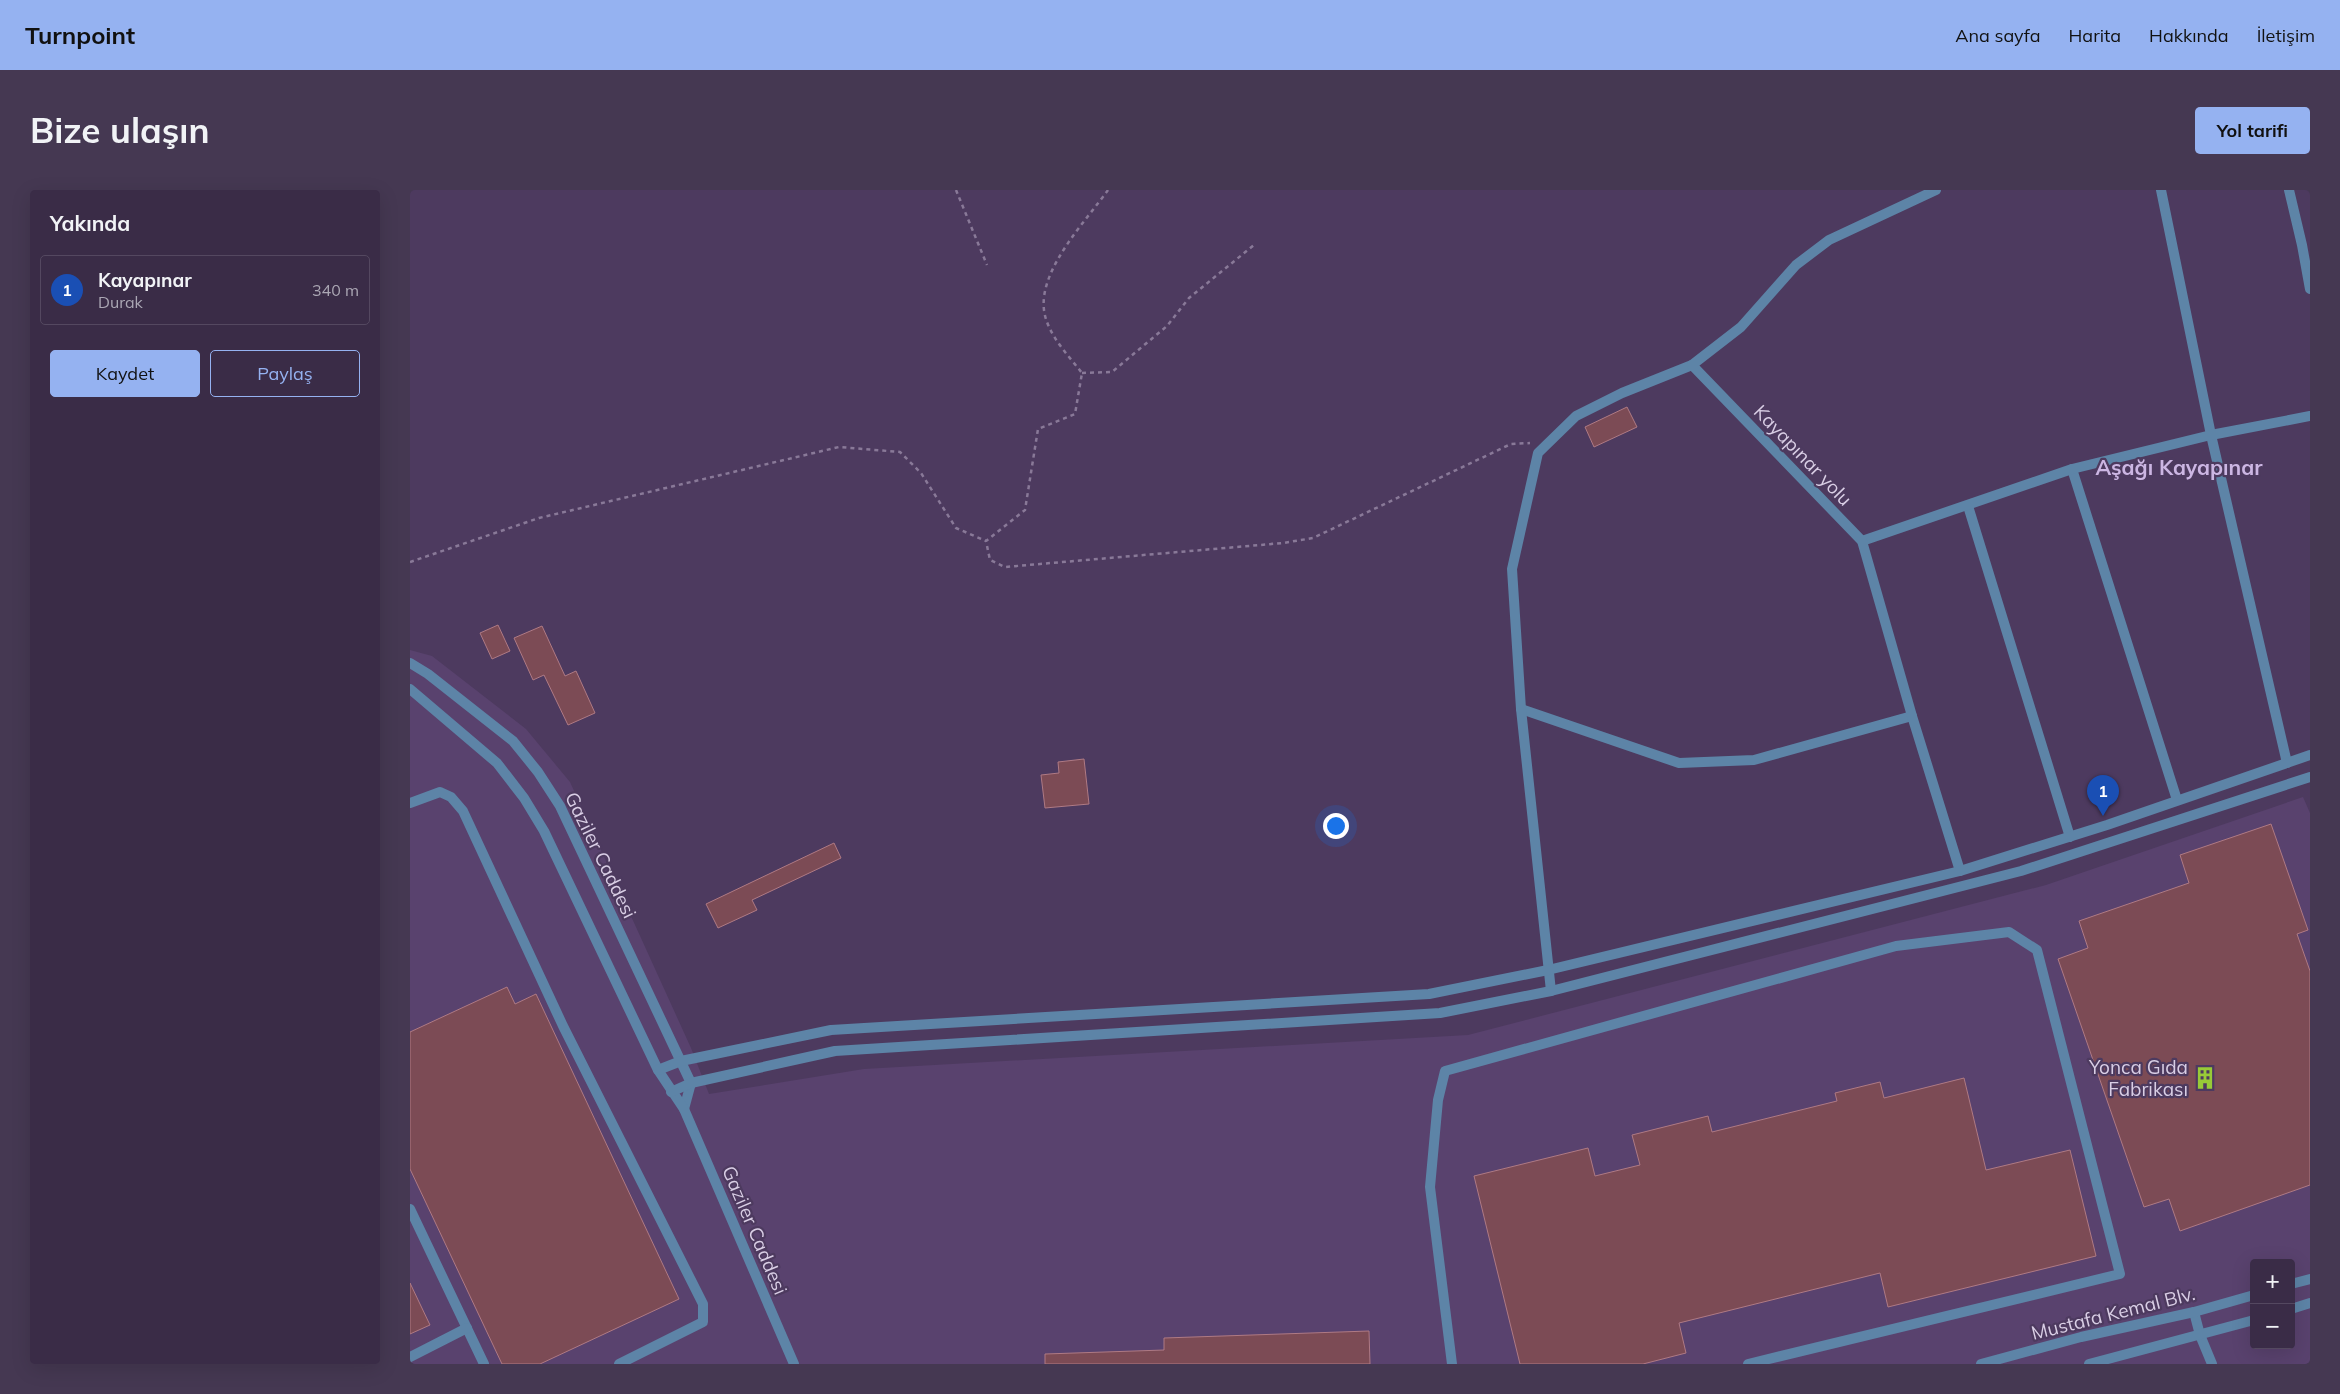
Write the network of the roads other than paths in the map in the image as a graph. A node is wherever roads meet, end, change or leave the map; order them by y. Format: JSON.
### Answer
{"nodes":[{"id":1,"x":1936,"y":190,"type":"edge"},
{"id":2,"x":2161,"y":190,"type":"edge"},
{"id":3,"x":2288,"y":190,"type":"edge"},
{"id":4,"x":2310,"y":289,"type":"edge"},
{"id":5,"x":1692,"y":365,"type":"junction"},
{"id":6,"x":2310,"y":416,"type":"edge"},
{"id":7,"x":2211,"y":435,"type":"junction"},
{"id":8,"x":2072,"y":469,"type":"junction"},
{"id":9,"x":1968,"y":506,"type":"junction"},
{"id":10,"x":1862,"y":541,"type":"junction"},
{"id":11,"x":410,"y":663,"type":"edge"},
{"id":12,"x":410,"y":689,"type":"edge"},
{"id":13,"x":1521,"y":709,"type":"junction"},
{"id":14,"x":1912,"y":716,"type":"junction"},
{"id":15,"x":2310,"y":755,"type":"edge"},
{"id":16,"x":2287,"y":763,"type":"junction"},
{"id":17,"x":2310,"y":777,"type":"edge"},
{"id":18,"x":2177,"y":800,"type":"junction"},
{"id":19,"x":410,"y":803,"type":"edge"},
{"id":20,"x":2070,"y":837,"type":"junction"},
{"id":21,"x":1960,"y":871,"type":"junction"},
{"id":22,"x":1548,"y":970,"type":"junction"},
{"id":23,"x":1552,"y":992,"type":"junction"},
{"id":24,"x":681,"y":1061,"type":"junction"},
{"id":25,"x":658,"y":1070,"type":"junction"},
{"id":26,"x":691,"y":1083,"type":"junction"},
{"id":27,"x":671,"y":1092,"type":"junction"},
{"id":28,"x":684,"y":1109,"type":"junction"},
{"id":29,"x":410,"y":1209,"type":"edge"},
{"id":30,"x":2310,"y":1278,"type":"edge"},
{"id":31,"x":2295,"y":1283,"type":"edge"},
{"id":32,"x":2250,"y":1296,"type":"edge"},
{"id":33,"x":2310,"y":1303,"type":"edge"},
{"id":34,"x":2295,"y":1308,"type":"edge"},
{"id":35,"x":2194,"y":1312,"type":"junction"},
{"id":36,"x":2250,"y":1321,"type":"edge"},
{"id":37,"x":467,"y":1328,"type":"junction"},
{"id":38,"x":2200,"y":1335,"type":"junction"},
{"id":39,"x":410,"y":1357,"type":"edge"},
{"id":40,"x":484,"y":1364,"type":"edge"},
{"id":41,"x":619,"y":1364,"type":"edge"},
{"id":42,"x":794,"y":1364,"type":"edge"},
{"id":43,"x":1452,"y":1364,"type":"edge"},
{"id":44,"x":1748,"y":1364,"type":"edge"},
{"id":45,"x":1981,"y":1364,"type":"edge"},
{"id":46,"x":2089,"y":1364,"type":"edge"},
{"id":47,"x":2212,"y":1364,"type":"edge"}],
"edges":[{"from":1,"to":5,"type":"street"},
{"from":2,"to":7,"type":"street"},
{"from":3,"to":4,"type":"street"},
{"from":5,"to":10,"type":"street","name":"Kayapınar yolu"},
{"from":5,"to":13,"type":"street"},
{"from":6,"to":7,"type":"street"},
{"from":7,"to":8,"type":"street"},
{"from":7,"to":16,"type":"street"},
{"from":8,"to":9,"type":"street"},
{"from":8,"to":18,"type":"street"},
{"from":9,"to":10,"type":"street"},
{"from":9,"to":20,"type":"street"},
{"from":10,"to":14,"type":"street","name":"Kayapınar yolu"},
{"from":11,"to":24,"type":"street","name":"Gaziler Caddesi"},
{"from":12,"to":25,"type":"street","name":"Gaziler Caddesi"},
{"from":13,"to":14,"type":"street"},
{"from":13,"to":22,"type":"street"},
{"from":14,"to":21,"type":"street","name":"Kayapınar yolu"},
{"from":15,"to":16,"type":"street"},
{"from":16,"to":18,"type":"street"},
{"from":17,"to":23,"type":"street"},
{"from":18,"to":20,"type":"street"},
{"from":19,"to":41,"type":"street"},
{"from":20,"to":21,"type":"street"},
{"from":21,"to":22,"type":"street"},
{"from":22,"to":23,"type":"street"},
{"from":22,"to":24,"type":"street"},
{"from":23,"to":26,"type":"street"},
{"from":24,"to":25,"type":"street"},
{"from":24,"to":26,"type":"street","name":"Gaziler Caddesi"},
{"from":25,"to":27,"type":"street","name":"Gaziler Caddesi"},
{"from":26,"to":27,"type":"street"},
{"from":26,"to":28,"type":"street"},
{"from":27,"to":28,"type":"street","name":"Gaziler Caddesi"},
{"from":28,"to":42,"type":"street","name":"Gaziler Caddesi"},
{"from":29,"to":37,"type":"street"},
{"from":30,"to":31,"type":"street"},
{"from":32,"to":35,"type":"street","name":"Mustafa Kemal Blv."},
{"from":33,"to":34,"type":"street"},
{"from":35,"to":38,"type":"street"},
{"from":35,"to":45,"type":"street","name":"Mustafa Kemal Blv."},
{"from":36,"to":38,"type":"street"},
{"from":37,"to":39,"type":"street"},
{"from":37,"to":40,"type":"street"},
{"from":38,"to":46,"type":"street"},
{"from":38,"to":47,"type":"street"},
{"from":43,"to":44,"type":"street"}]}
